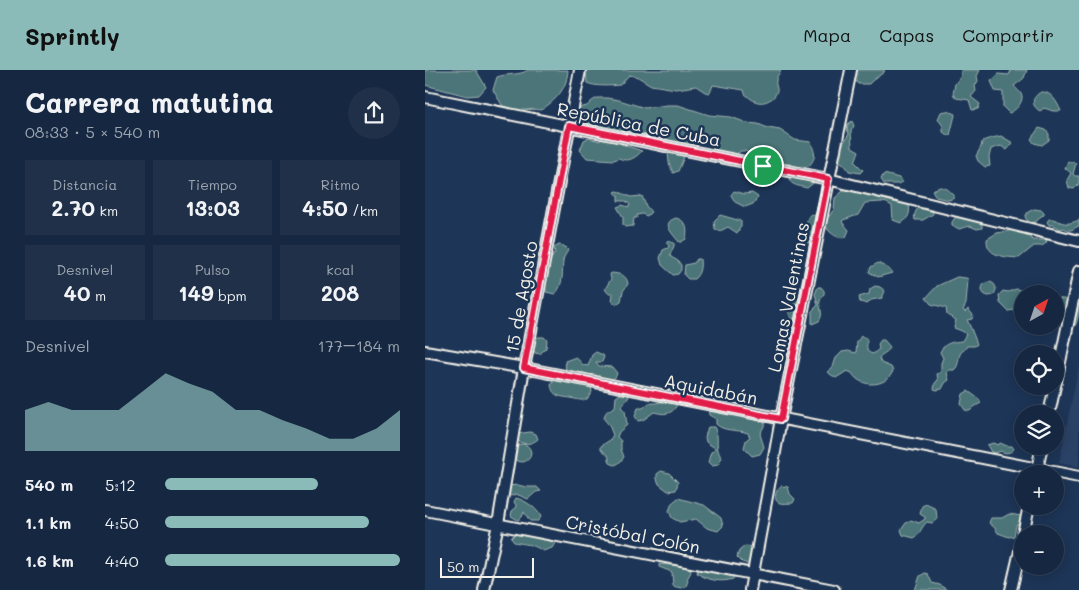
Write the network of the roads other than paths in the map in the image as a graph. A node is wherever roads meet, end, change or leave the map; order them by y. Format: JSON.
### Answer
{"nodes":[{"id":1,"x":580,"y":70,"type":"edge"},
{"id":2,"x":851,"y":70,"type":"edge"},
{"id":3,"x":425,"y":98,"type":"edge"},
{"id":4,"x":569,"y":126,"type":"junction"},
{"id":5,"x":828,"y":179,"type":"junction"},
{"id":6,"x":1079,"y":241,"type":"edge"},
{"id":7,"x":1079,"y":271,"type":"edge"},
{"id":8,"x":1064,"y":345,"type":"edge"},
{"id":9,"x":425,"y":351,"type":"edge"},
{"id":10,"x":524,"y":368,"type":"junction"},
{"id":11,"x":781,"y":419,"type":"junction"},
{"id":12,"x":1014,"y":466,"type":"edge"},
{"id":13,"x":1064,"y":474,"type":"edge"},
{"id":14,"x":1079,"y":476,"type":"edge"},
{"id":15,"x":425,"y":510,"type":"edge"},
{"id":16,"x":498,"y":524,"type":"junction"},
{"id":17,"x":753,"y":574,"type":"junction"},
{"id":18,"x":1014,"y":575,"type":"edge"},
{"id":19,"x":483,"y":590,"type":"edge"},
{"id":20,"x":750,"y":590,"type":"edge"},
{"id":21,"x":834,"y":590,"type":"edge"},
{"id":22,"x":1011,"y":590,"type":"edge"}],
"edges":[{"from":1,"to":4,"type":"street","name":"15 de Agosto"},
{"from":2,"to":5,"type":"street","name":"Lomas Valentinas"},
{"from":3,"to":4,"type":"street","name":"República de Cuba"},
{"from":4,"to":5,"type":"street","name":"República de Cuba"},
{"from":4,"to":10,"type":"street","name":"15 de Agosto"},
{"from":5,"to":6,"type":"street","name":"República de Cuba"},
{"from":5,"to":11,"type":"street","name":"Lomas Valentinas"},
{"from":7,"to":8,"type":"street"},
{"from":9,"to":10,"type":"street","name":"Aquidabán"},
{"from":10,"to":11,"type":"street","name":"Aquidabán"},
{"from":10,"to":16,"type":"street","name":"15 de Agosto"},
{"from":11,"to":12,"type":"street","name":"Aquidabán"},
{"from":11,"to":17,"type":"street","name":"Lomas Valentinas"},
{"from":13,"to":14,"type":"street","name":"Aquidabán"},
{"from":15,"to":16,"type":"street","name":"Cristóbal Colón"},
{"from":16,"to":17,"type":"street","name":"Cristóbal Colón"},
{"from":16,"to":19,"type":"street","name":"15 de Agosto"},
{"from":17,"to":20,"type":"street","name":"Lomas Valentinas"},
{"from":17,"to":21,"type":"street","name":"Cristóbal Colón"},
{"from":18,"to":22,"type":"street"}]}
